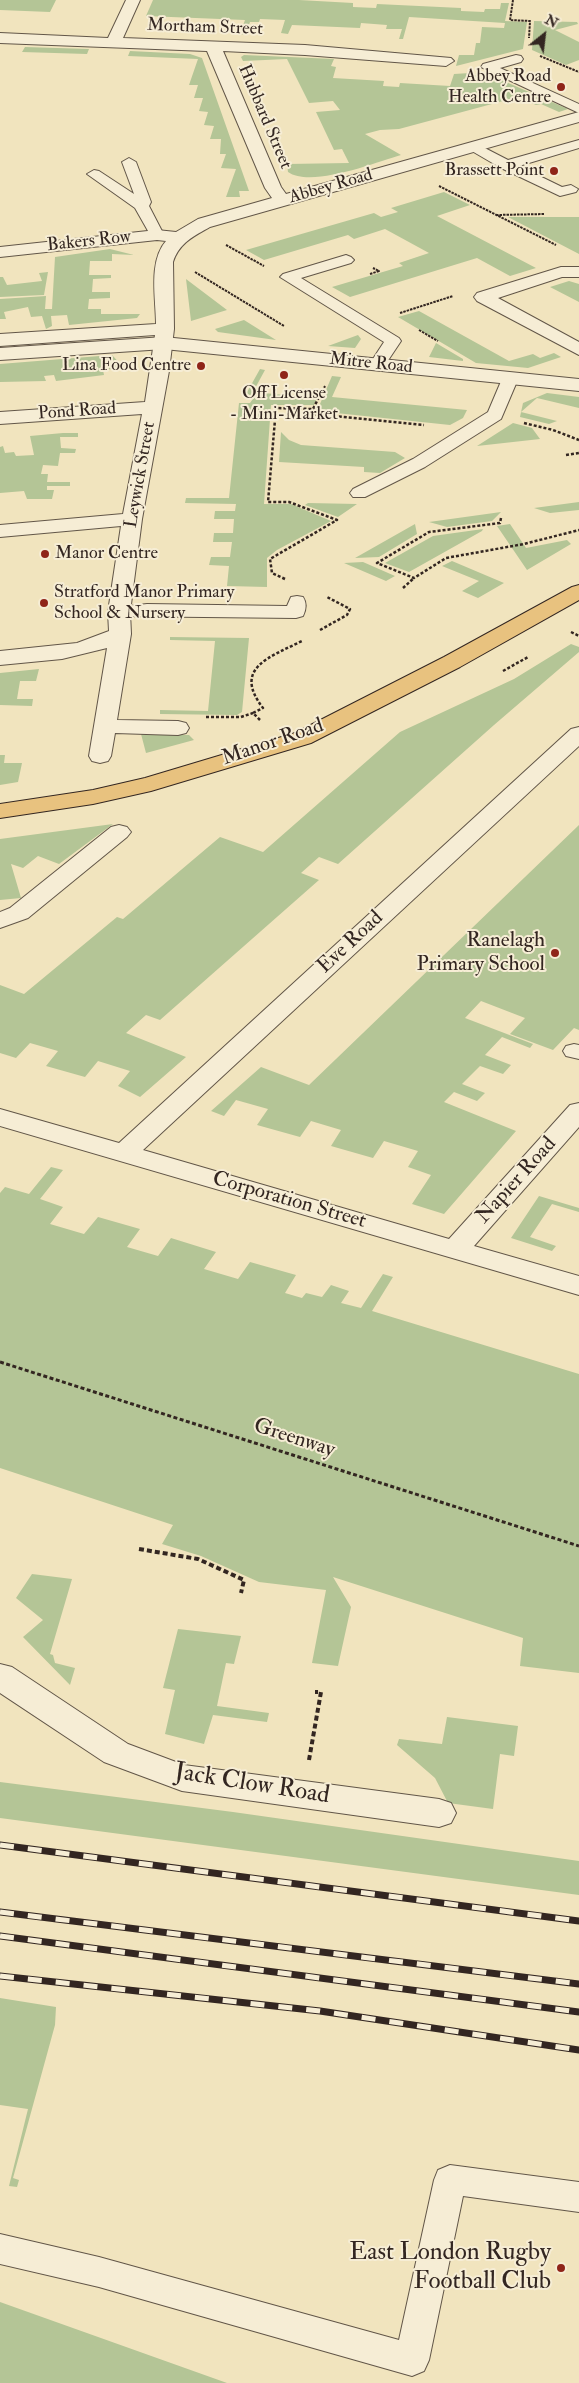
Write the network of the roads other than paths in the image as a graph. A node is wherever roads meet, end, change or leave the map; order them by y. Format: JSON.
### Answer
{"nodes":[{"id":1,"x":133,"y":0,"type":"edge"},
{"id":2,"x":0,"y":38,"type":"edge"},
{"id":3,"x":113,"y":43,"type":"junction"},
{"id":4,"x":213,"y":47,"type":"junction"},
{"id":5,"x":516,"y":59,"type":"dead end"},
{"id":6,"x":446,"y":61,"type":"dead end"},
{"id":7,"x":579,"y":108,"type":"edge"},
{"id":8,"x":579,"y":117,"type":"edge"},
{"id":9,"x":579,"y":144,"type":"edge"},
{"id":10,"x":472,"y":147,"type":"junction"},
{"id":11,"x":129,"y":162,"type":"dead end"},
{"id":12,"x":506,"y":165,"type":"junction"},
{"id":13,"x":94,"y":174,"type":"dead end"},
{"id":14,"x":571,"y":189,"type":"dead end"},
{"id":15,"x":282,"y":200,"type":"junction"},
{"id":16,"x":141,"y":204,"type":"junction"},
{"id":17,"x":186,"y":233,"type":"junction"},
{"id":18,"x":156,"y":235,"type":"junction"},
{"id":19,"x":0,"y":252,"type":"edge"},
{"id":20,"x":346,"y":260,"type":"dead end"},
{"id":21,"x":579,"y":272,"type":"edge"},
{"id":22,"x":165,"y":336,"type":"junction"},
{"id":23,"x":0,"y":340,"type":"edge"},
{"id":24,"x":579,"y":349,"type":"edge"},
{"id":25,"x":0,"y":354,"type":"edge"},
{"id":26,"x":377,"y":365,"type":"junction"},
{"id":27,"x":510,"y":379,"type":"junction"},
{"id":28,"x":579,"y":385,"type":"edge"},
{"id":29,"x":153,"y":407,"type":"junction"},
{"id":30,"x":0,"y":418,"type":"edge"},
{"id":31,"x":359,"y":493,"type":"dead end"},
{"id":32,"x":132,"y":519,"type":"junction"},
{"id":33,"x":0,"y":531,"type":"edge"},
{"id":34,"x":579,"y":591,"type":"edge"},
{"id":35,"x":297,"y":601,"type":"dead end"},
{"id":36,"x":120,"y":623,"type":"junction"},
{"id":37,"x":0,"y":658,"type":"edge"},
{"id":38,"x":104,"y":726,"type":"junction"},
{"id":39,"x":178,"y":728,"type":"dead end"},
{"id":40,"x":579,"y":734,"type":"edge"},
{"id":41,"x":100,"y":756,"type":"dead end"},
{"id":42,"x":0,"y":811,"type":"edge"},
{"id":43,"x":119,"y":832,"type":"dead end"},
{"id":44,"x":0,"y":921,"type":"edge"},
{"id":45,"x":579,"y":1112,"type":"edge"},
{"id":46,"x":0,"y":1117,"type":"edge"},
{"id":47,"x":124,"y":1153,"type":"junction"},
{"id":48,"x":454,"y":1250,"type":"junction"},
{"id":49,"x":579,"y":1286,"type":"edge"},
{"id":50,"x":0,"y":1676,"type":"edge"},
{"id":51,"x":439,"y":1814,"type":"dead end"},
{"id":52,"x":579,"y":2197,"type":"edge"},
{"id":53,"x":0,"y":2249,"type":"edge"}],
"edges":[{"from":1,"to":3,"type":"street"},
{"from":2,"to":3,"type":"street","name":"Mortham Street"},
{"from":3,"to":4,"type":"street","name":"Mortham Street"},
{"from":4,"to":6,"type":"street","name":"Mortham Street"},
{"from":4,"to":15,"type":"street","name":"Hubbard Street"},
{"from":5,"to":7,"type":"lane"},
{"from":8,"to":10,"type":"street","name":"Abbey Road"},
{"from":9,"to":12,"type":"lane"},
{"from":10,"to":12,"type":"lane"},
{"from":10,"to":15,"type":"street","name":"Abbey Road"},
{"from":11,"to":16,"type":"lane"},
{"from":12,"to":14,"type":"lane"},
{"from":13,"to":16,"type":"lane"},
{"from":15,"to":17,"type":"street","name":"Abbey Road"},
{"from":16,"to":18,"type":"lane"},
{"from":17,"to":18,"type":"street","name":"Bakers Row"},
{"from":17,"to":22,"type":"street"},
{"from":18,"to":19,"type":"street","name":"Bakers Row"},
{"from":20,"to":26,"type":"lane"},
{"from":21,"to":24,"type":"street"},
{"from":22,"to":23,"type":"street"},
{"from":22,"to":25,"type":"street"},
{"from":22,"to":26,"type":"street","name":"Mitre Road"},
{"from":22,"to":29,"type":"street","name":"Leywick Street"},
{"from":26,"to":27,"type":"street","name":"Mitre Road"},
{"from":27,"to":28,"type":"street","name":"Mitre Road"},
{"from":27,"to":31,"type":"lane"},
{"from":29,"to":30,"type":"street","name":"Pond Road"},
{"from":29,"to":32,"type":"street","name":"Leywick Street"},
{"from":32,"to":33,"type":"street"},
{"from":32,"to":36,"type":"street","name":"Leywick Street"},
{"from":34,"to":42,"type":"main road","name":"Manor Road"},
{"from":35,"to":36,"type":"lane"},
{"from":36,"to":37,"type":"street"},
{"from":36,"to":38,"type":"street","name":"Leywick Street"},
{"from":38,"to":39,"type":"street"},
{"from":38,"to":41,"type":"street","name":"Leywick Street"},
{"from":40,"to":47,"type":"street","name":"Eve Road"},
{"from":43,"to":44,"type":"street"},
{"from":45,"to":48,"type":"street","name":"Napier Road"},
{"from":46,"to":47,"type":"street","name":"Corporation Street"},
{"from":47,"to":48,"type":"street","name":"Corporation Street"},
{"from":48,"to":49,"type":"street","name":"Corporation Street"},
{"from":50,"to":51,"type":"street","name":"Jack Clow Road"},
{"from":52,"to":53,"type":"lane"}]}
